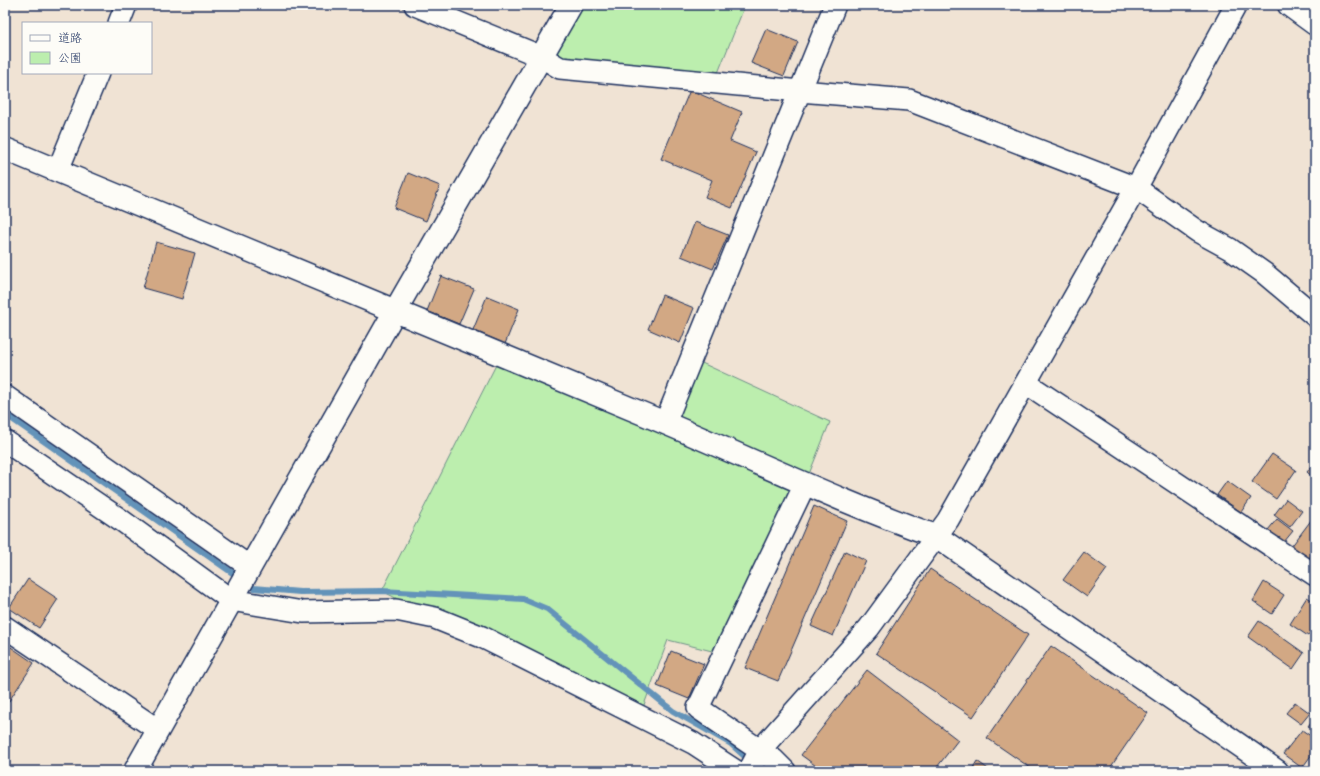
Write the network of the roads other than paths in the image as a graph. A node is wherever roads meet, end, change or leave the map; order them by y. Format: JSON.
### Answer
{"nodes":[{"id":1,"x":126,"y":5,"type":"edge"},
{"id":2,"x":415,"y":5,"type":"edge"},
{"id":3,"x":571,"y":5,"type":"edge"},
{"id":4,"x":835,"y":5,"type":"edge"},
{"id":5,"x":1236,"y":5,"type":"edge"},
{"id":6,"x":1289,"y":5,"type":"edge"},
{"id":7,"x":118,"y":22,"type":"edge"},
{"id":8,"x":1315,"y":24,"type":"edge"},
{"id":9,"x":542,"y":57,"type":"junction"},
{"id":10,"x":98,"y":74,"type":"edge"},
{"id":11,"x":800,"y":91,"type":"junction"},
{"id":12,"x":5,"y":148,"type":"edge"},
{"id":13,"x":58,"y":170,"type":"junction"},
{"id":14,"x":1136,"y":188,"type":"junction"},
{"id":15,"x":395,"y":310,"type":"junction"},
{"id":16,"x":1315,"y":316,"type":"edge"},
{"id":17,"x":1026,"y":383,"type":"junction"},
{"id":18,"x":5,"y":396,"type":"edge"},
{"id":19,"x":665,"y":423,"type":"junction"},
{"id":20,"x":5,"y":441,"type":"edge"},
{"id":21,"x":805,"y":484,"type":"junction"},
{"id":22,"x":936,"y":536,"type":"junction"},
{"id":23,"x":250,"y":567,"type":"junction"},
{"id":24,"x":1315,"y":575,"type":"edge"},
{"id":25,"x":231,"y":600,"type":"junction"},
{"id":26,"x":5,"y":627,"type":"edge"},
{"id":27,"x":158,"y":730,"type":"junction"},
{"id":28,"x":760,"y":750,"type":"junction"},
{"id":29,"x":135,"y":771,"type":"edge"},
{"id":30,"x":736,"y":771,"type":"edge"},
{"id":31,"x":749,"y":771,"type":"edge"},
{"id":32,"x":785,"y":771,"type":"edge"},
{"id":33,"x":1277,"y":771,"type":"edge"}],
"edges":[{"from":1,"to":7,"type":"street"},
{"from":2,"to":9,"type":"street"},
{"from":3,"to":9,"type":"street"},
{"from":4,"to":11,"type":"street"},
{"from":5,"to":14,"type":"street"},
{"from":6,"to":8,"type":"street"},
{"from":9,"to":11,"type":"street"},
{"from":9,"to":15,"type":"street"},
{"from":10,"to":13,"type":"street"},
{"from":11,"to":14,"type":"street"},
{"from":11,"to":19,"type":"street"},
{"from":12,"to":13,"type":"street"},
{"from":13,"to":15,"type":"street"},
{"from":14,"to":16,"type":"street"},
{"from":14,"to":17,"type":"street"},
{"from":15,"to":19,"type":"street"},
{"from":15,"to":23,"type":"street"},
{"from":17,"to":22,"type":"street"},
{"from":17,"to":24,"type":"street"},
{"from":18,"to":23,"type":"street"},
{"from":19,"to":21,"type":"street"},
{"from":20,"to":25,"type":"street"},
{"from":21,"to":22,"type":"street"},
{"from":21,"to":28,"type":"street"},
{"from":22,"to":28,"type":"street"},
{"from":22,"to":33,"type":"street"},
{"from":23,"to":25,"type":"street"},
{"from":25,"to":27,"type":"street"},
{"from":25,"to":30,"type":"street"},
{"from":26,"to":27,"type":"street"},
{"from":27,"to":29,"type":"street"},
{"from":28,"to":31,"type":"street"},
{"from":28,"to":32,"type":"street"}]}
